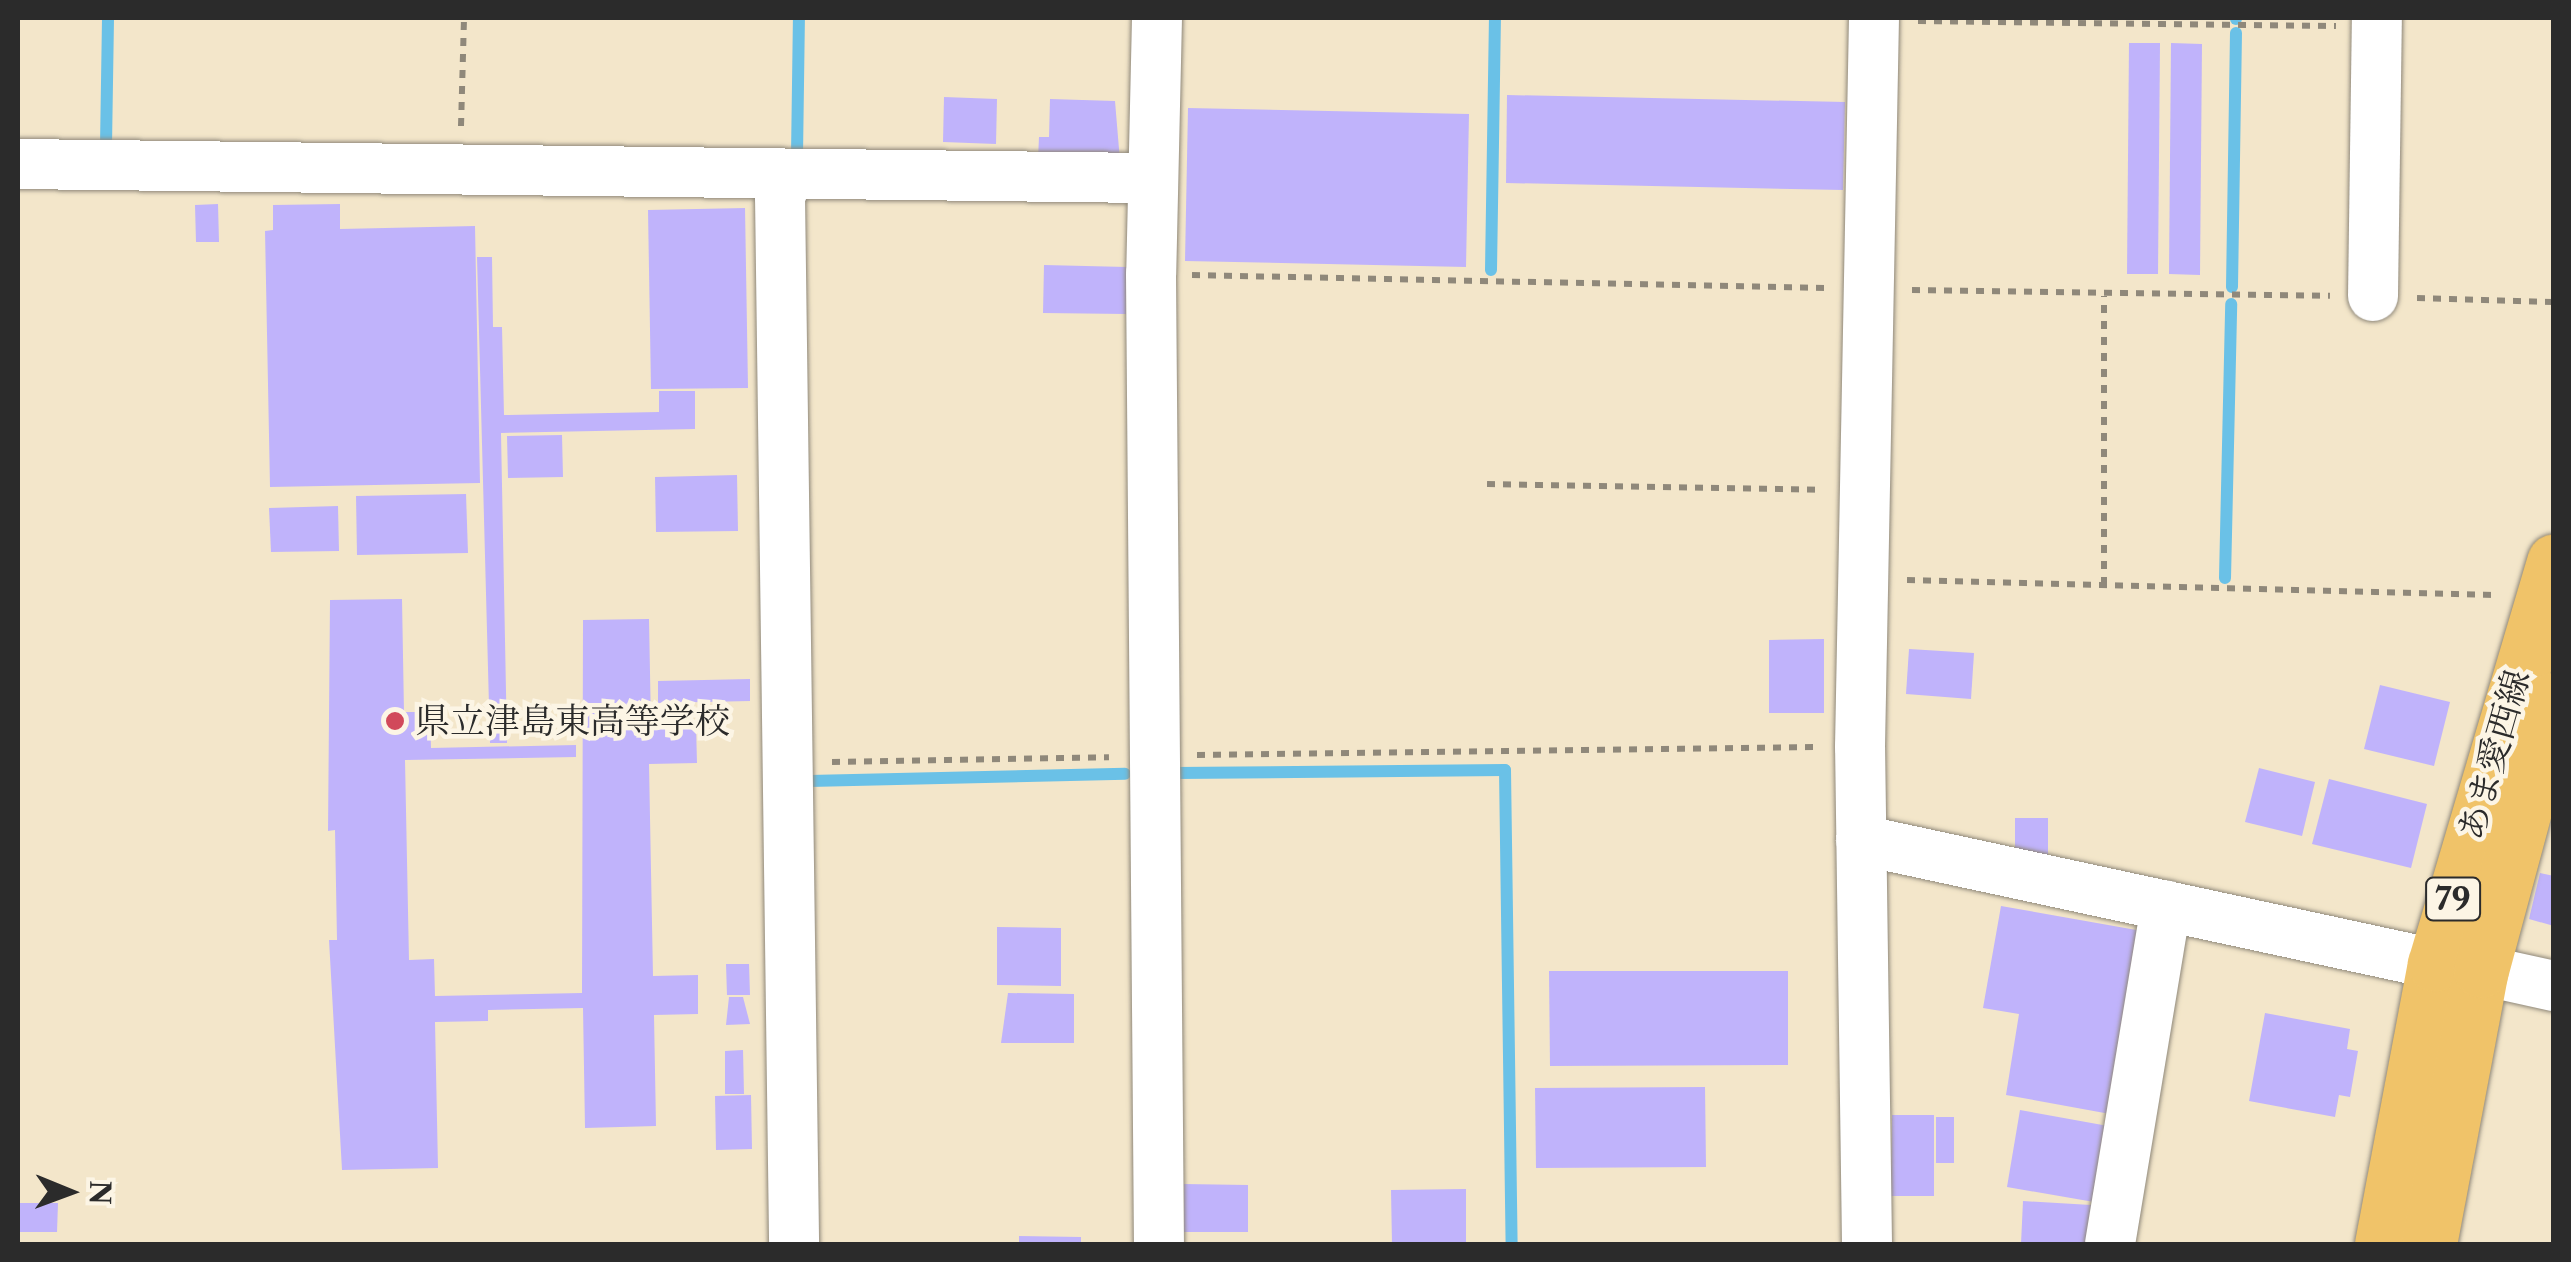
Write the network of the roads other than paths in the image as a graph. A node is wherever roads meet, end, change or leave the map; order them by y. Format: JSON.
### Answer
{"nodes":[{"id":1,"x":1156,"y":18,"type":"edge"},
{"id":2,"x":1874,"y":19,"type":"edge"},
{"id":3,"x":2377,"y":22,"type":"edge"},
{"id":4,"x":18,"y":164,"type":"edge"},
{"id":5,"x":788,"y":178,"type":"junction"},
{"id":6,"x":1153,"y":178,"type":"junction"},
{"id":7,"x":2373,"y":296,"type":"road end"},
{"id":8,"x":2547,"y":578,"type":"edge"},
{"id":9,"x":2554,"y":700,"type":"edge"},
{"id":10,"x":1862,"y":840,"type":"junction"},
{"id":11,"x":2166,"y":906,"type":"junction"},
{"id":12,"x":2458,"y":967,"type":"junction"},
{"id":13,"x":2554,"y":986,"type":"edge"},
{"id":14,"x":794,"y":1244,"type":"edge"},
{"id":15,"x":1158,"y":1244,"type":"edge"},
{"id":16,"x":1867,"y":1244,"type":"edge"},
{"id":17,"x":2110,"y":1244,"type":"edge"},
{"id":18,"x":2382,"y":1244,"type":"edge"},
{"id":19,"x":2429,"y":1244,"type":"edge"}],
"edges":[{"from":1,"to":6,"type":"street"},
{"from":2,"to":10,"type":"street"},
{"from":3,"to":7,"type":"street"},
{"from":4,"to":5,"type":"street"},
{"from":5,"to":6,"type":"street"},
{"from":5,"to":14,"type":"street"},
{"from":6,"to":15,"type":"street"},
{"from":8,"to":12,"type":"main road","name":"あま愛西線","number":"79"},
{"from":9,"to":12,"type":"main road","name":"あま愛西線","number":"79"},
{"from":10,"to":11,"type":"street"},
{"from":10,"to":16,"type":"street"},
{"from":11,"to":12,"type":"street"},
{"from":11,"to":17,"type":"street"},
{"from":12,"to":13,"type":"street"},
{"from":12,"to":18,"type":"main road","name":"あま愛西線","number":"79"},
{"from":12,"to":19,"type":"main road","name":"あま愛西線","number":"79"}]}
